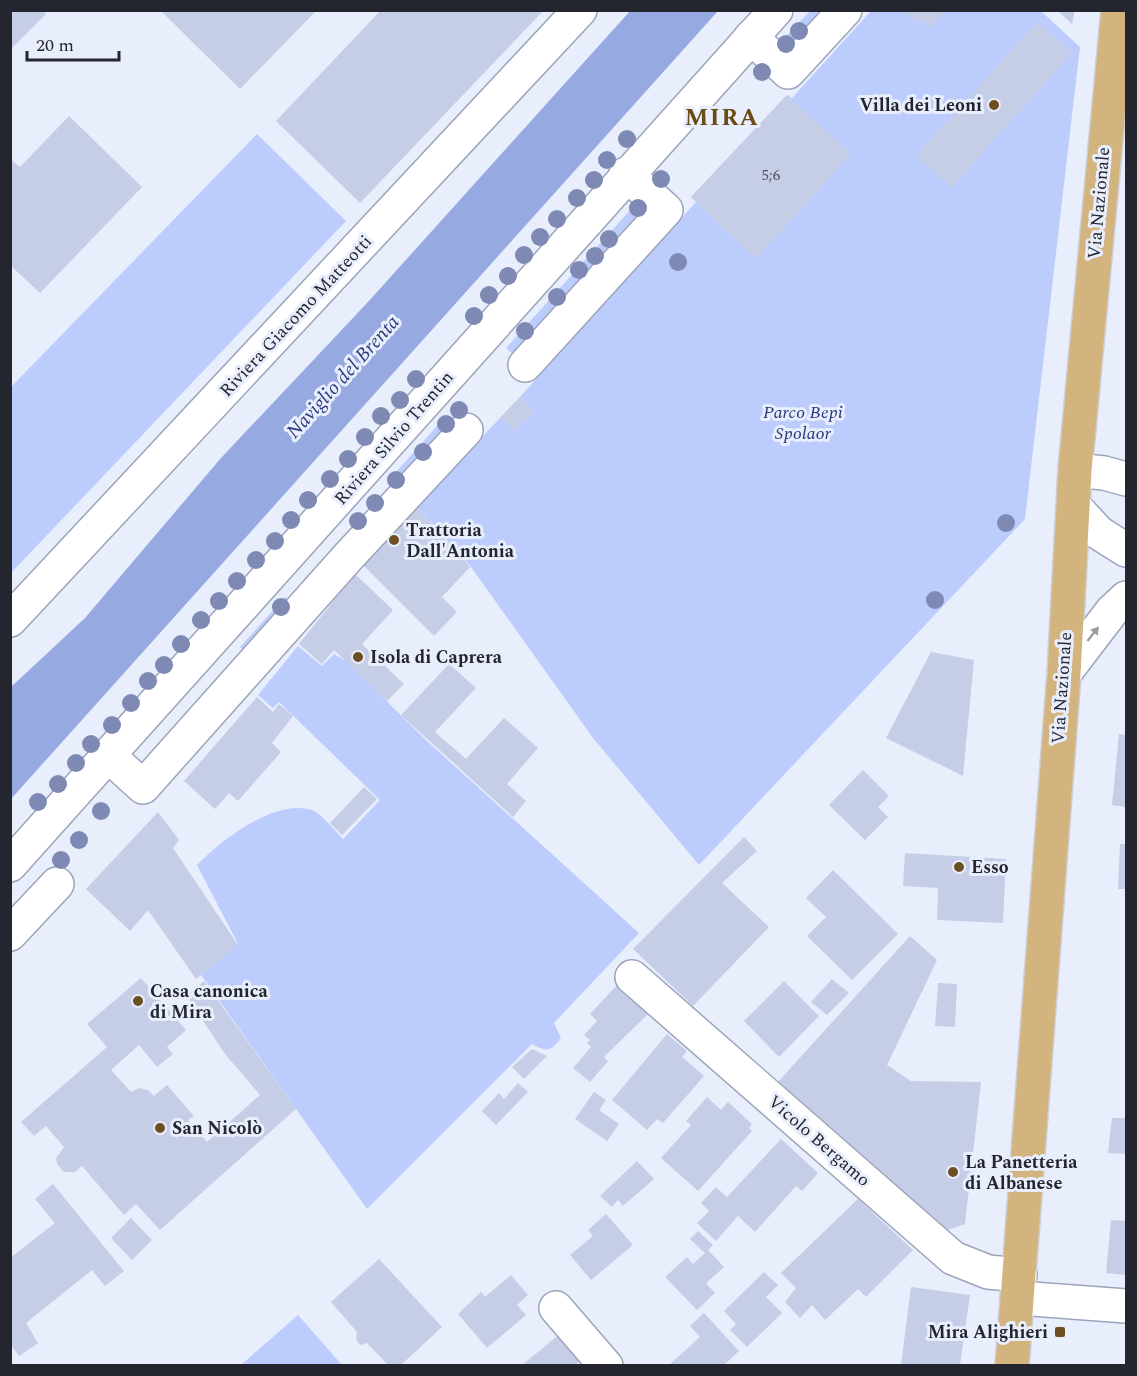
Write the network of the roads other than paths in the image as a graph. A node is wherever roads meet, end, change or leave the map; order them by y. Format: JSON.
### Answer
{"nodes":[{"id":1,"x":580,"y":10,"type":"edge"},
{"id":2,"x":776,"y":10,"type":"edge"},
{"id":3,"x":845,"y":10,"type":"edge"},
{"id":4,"x":1118,"y":10,"type":"edge"},
{"id":5,"x":751,"y":37,"type":"junction"},
{"id":6,"x":626,"y":174,"type":"junction"},
{"id":7,"x":525,"y":365,"type":"dead end"},
{"id":8,"x":466,"y":430,"type":"dead end"},
{"id":9,"x":1076,"y":470,"type":"junction"},
{"id":10,"x":1126,"y":478,"type":"edge"},
{"id":11,"x":1074,"y":506,"type":"junction"},
{"id":12,"x":316,"y":527,"type":"junction"},
{"id":13,"x":1126,"y":550,"type":"edge"},
{"id":14,"x":348,"y":557,"type":"junction"},
{"id":15,"x":1126,"y":598,"type":"edge"},
{"id":16,"x":10,"y":620,"type":"edge"},
{"id":17,"x":1064,"y":674,"type":"junction"},
{"id":18,"x":109,"y":756,"type":"junction"},
{"id":19,"x":10,"y":865,"type":"edge"},
{"id":20,"x":57,"y":884,"type":"dead end"},
{"id":21,"x":10,"y":934,"type":"edge"},
{"id":22,"x":632,"y":977,"type":"dead end"},
{"id":23,"x":1020,"y":1286,"type":"junction"},
{"id":24,"x":1126,"y":1306,"type":"edge"},
{"id":25,"x":556,"y":1308,"type":"dead end"},
{"id":26,"x":606,"y":1365,"type":"edge"},
{"id":27,"x":1012,"y":1365,"type":"edge"}],
"edges":[{"from":1,"to":16,"type":"street","name":"Riviera Giacomo Matteotti"},
{"from":2,"to":5,"type":"street","name":"Riviera Silvio Trentin"},
{"from":3,"to":5,"type":"street"},
{"from":4,"to":9,"type":"main road","name":"Via Nazionale"},
{"from":5,"to":6,"type":"street","name":"Riviera Silvio Trentin"},
{"from":6,"to":7,"type":"street"},
{"from":6,"to":12,"type":"street","name":"Riviera Silvio Trentin"},
{"from":8,"to":14,"type":"street"},
{"from":9,"to":10,"type":"street"},
{"from":9,"to":11,"type":"main road","name":"Via Nazionale"},
{"from":11,"to":13,"type":"street"},
{"from":11,"to":17,"type":"main road","name":"Via Nazionale"},
{"from":12,"to":14,"type":"street"},
{"from":12,"to":18,"type":"street","name":"Riviera Silvio Trentin"},
{"from":14,"to":18,"type":"street"},
{"from":17,"to":15,"type":"street","one_way":true},
{"from":17,"to":23,"type":"main road","name":"Via Nazionale"},
{"from":18,"to":19,"type":"street","name":"Riviera Silvio Trentin"},
{"from":20,"to":21,"type":"street"},
{"from":22,"to":23,"type":"street","name":"Vicolo Bergamo"},
{"from":23,"to":24,"type":"street","name":"Vicolo Bergamo"},
{"from":23,"to":27,"type":"main road","name":"Via Nazionale"},
{"from":25,"to":26,"type":"street"}]}
